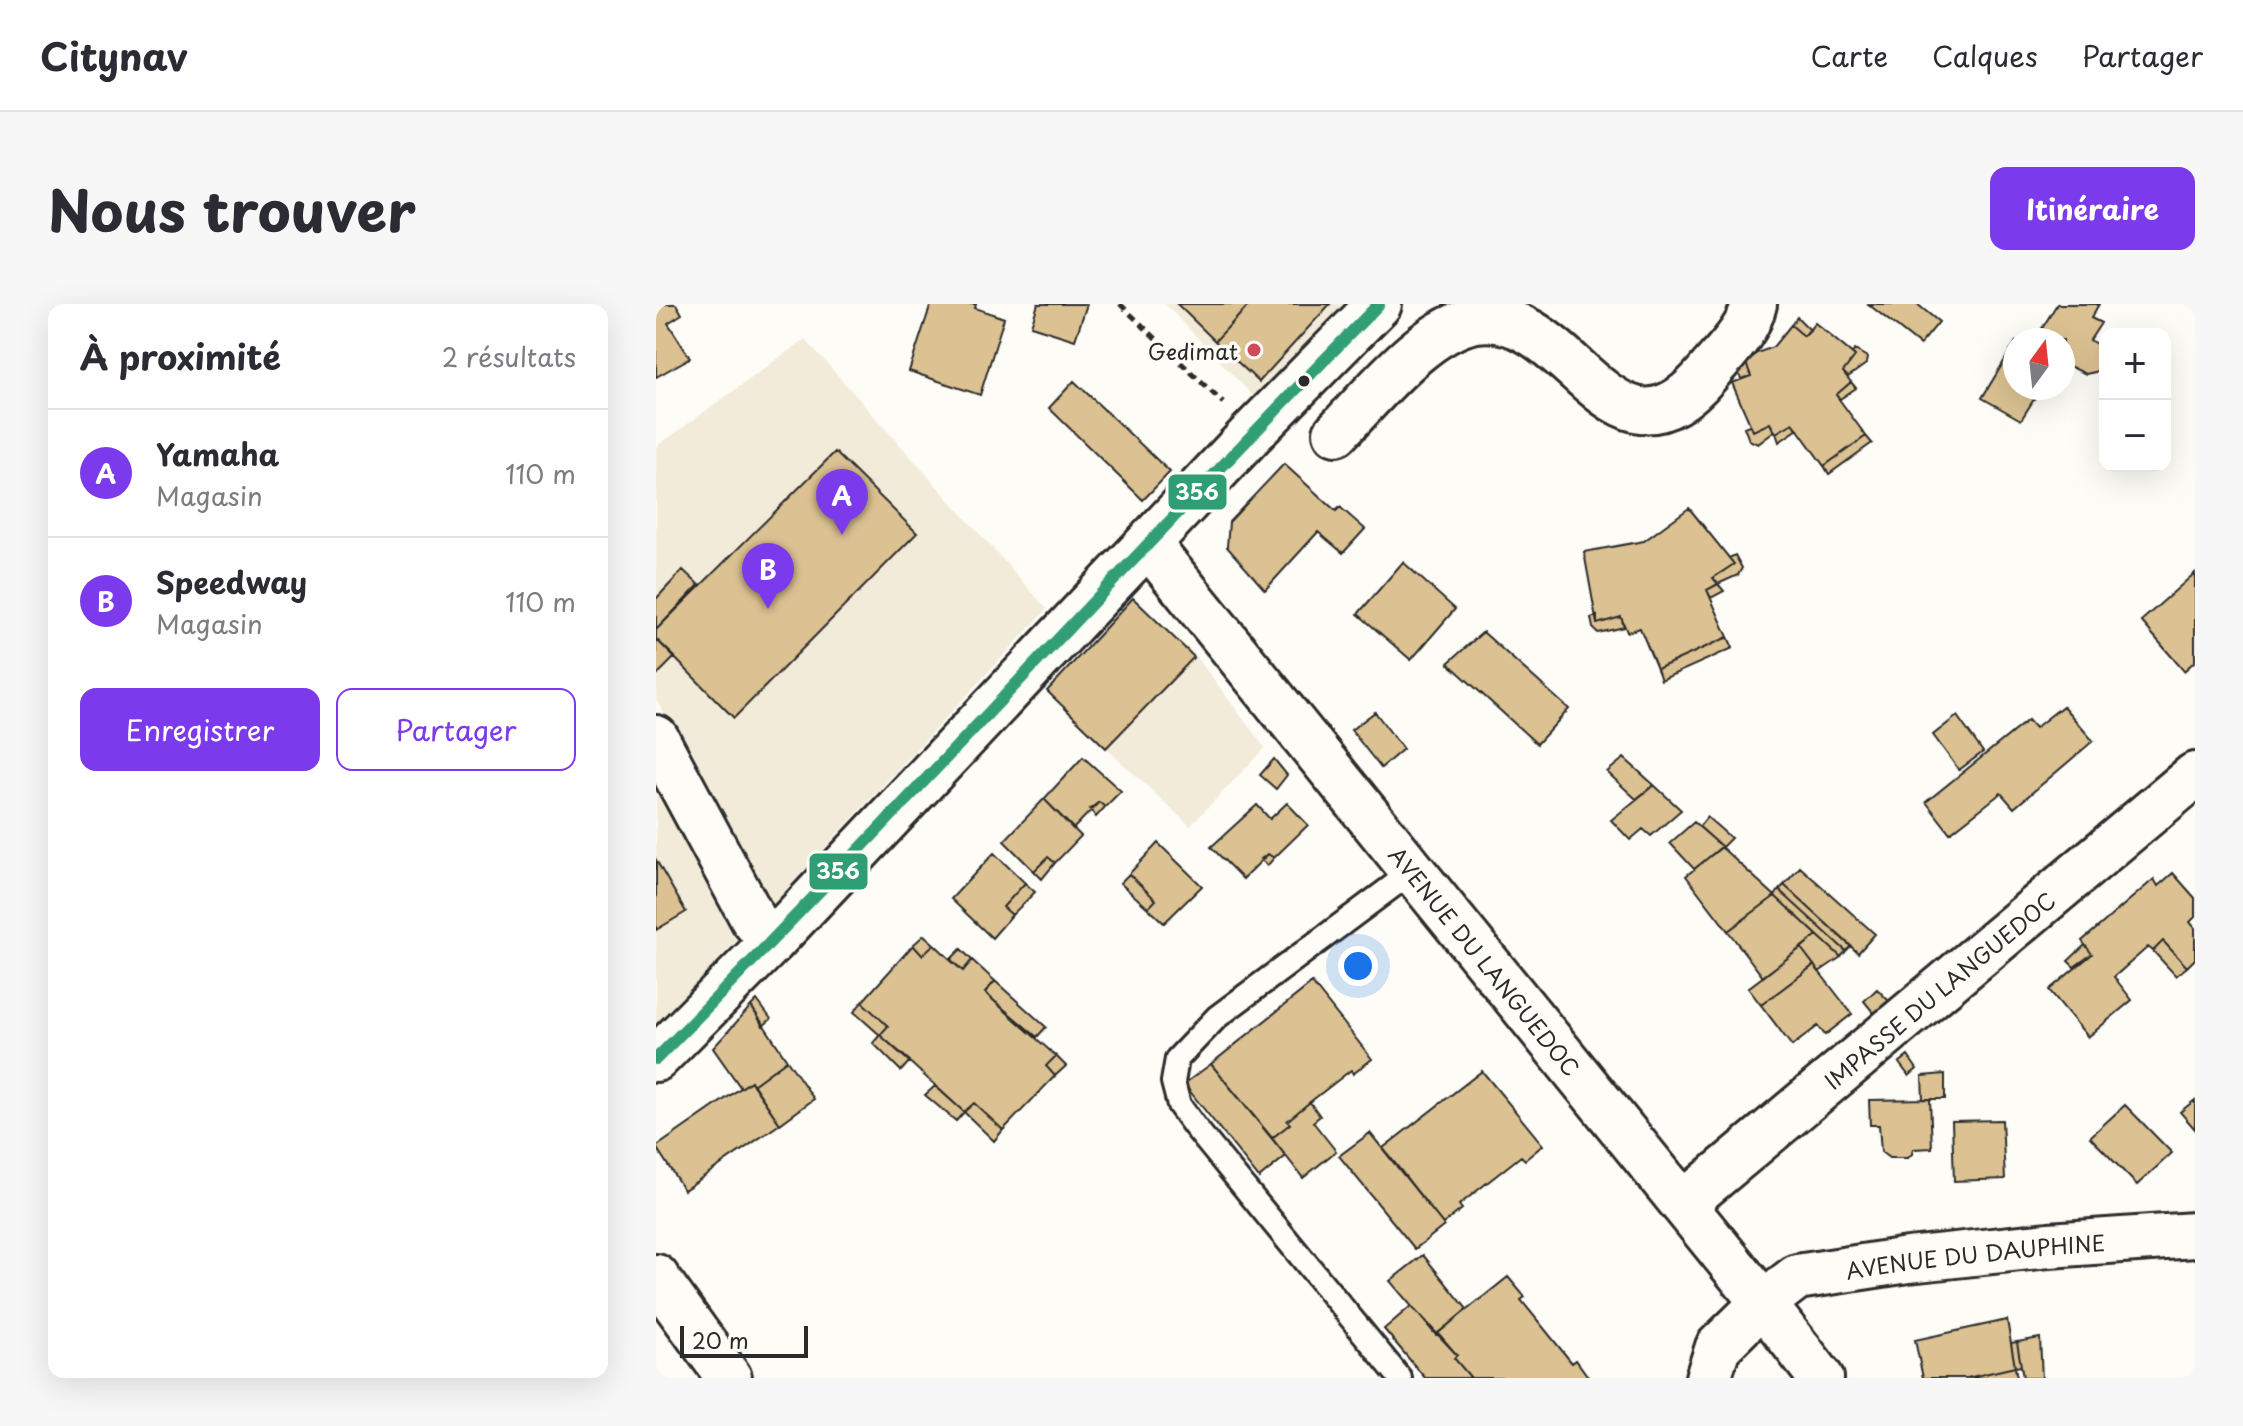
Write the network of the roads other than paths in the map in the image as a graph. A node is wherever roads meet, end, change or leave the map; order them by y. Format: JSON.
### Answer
{"nodes":[{"id":1,"x":1379,"y":304,"type":"edge"},
{"id":2,"x":1754,"y":304,"type":"edge"},
{"id":3,"x":1547,"y":321,"type":"edge"},
{"id":4,"x":1336,"y":433,"type":"dead end"},
{"id":5,"x":1148,"y":544,"type":"junction"},
{"id":6,"x":656,"y":738,"type":"edge"},
{"id":7,"x":2195,"y":775,"type":"edge"},
{"id":8,"x":1413,"y":871,"type":"junction"},
{"id":9,"x":772,"y":942,"type":"junction"},
{"id":10,"x":656,"y":1059,"type":"edge"},
{"id":11,"x":1683,"y":1204,"type":"junction"},
{"id":12,"x":2195,"y":1235,"type":"edge"},
{"id":13,"x":656,"y":1277,"type":"edge"},
{"id":14,"x":1763,"y":1303,"type":"junction"},
{"id":15,"x":729,"y":1378,"type":"edge"},
{"id":16,"x":1400,"y":1378,"type":"edge"},
{"id":17,"x":1708,"y":1378,"type":"edge"},
{"id":18,"x":1821,"y":1378,"type":"edge"}],
"edges":[{"from":1,"to":5,"type":"street"},
{"from":2,"to":3,"type":"street"},
{"from":3,"to":4,"type":"street"},
{"from":5,"to":8,"type":"street","name":"AVENUE DU LANGUEDOC"},
{"from":5,"to":9,"type":"street"},
{"from":6,"to":9,"type":"street"},
{"from":7,"to":11,"type":"street","name":"IMPASSE DU LANGUEDOC"},
{"from":8,"to":11,"type":"street","name":"AVENUE DU LANGUEDOC"},
{"from":8,"to":16,"type":"lane"},
{"from":9,"to":10,"type":"street"},
{"from":11,"to":14,"type":"street","name":"AVENUE DU LANGUEDOC"},
{"from":12,"to":14,"type":"street","name":"AVENUE DU DAUPHINE"},
{"from":13,"to":15,"type":"street"},
{"from":14,"to":17,"type":"street","name":"AVENUE DU DAUPHINE"},
{"from":14,"to":18,"type":"street","name":"AVENUE DU LANGUEDOC"}]}
